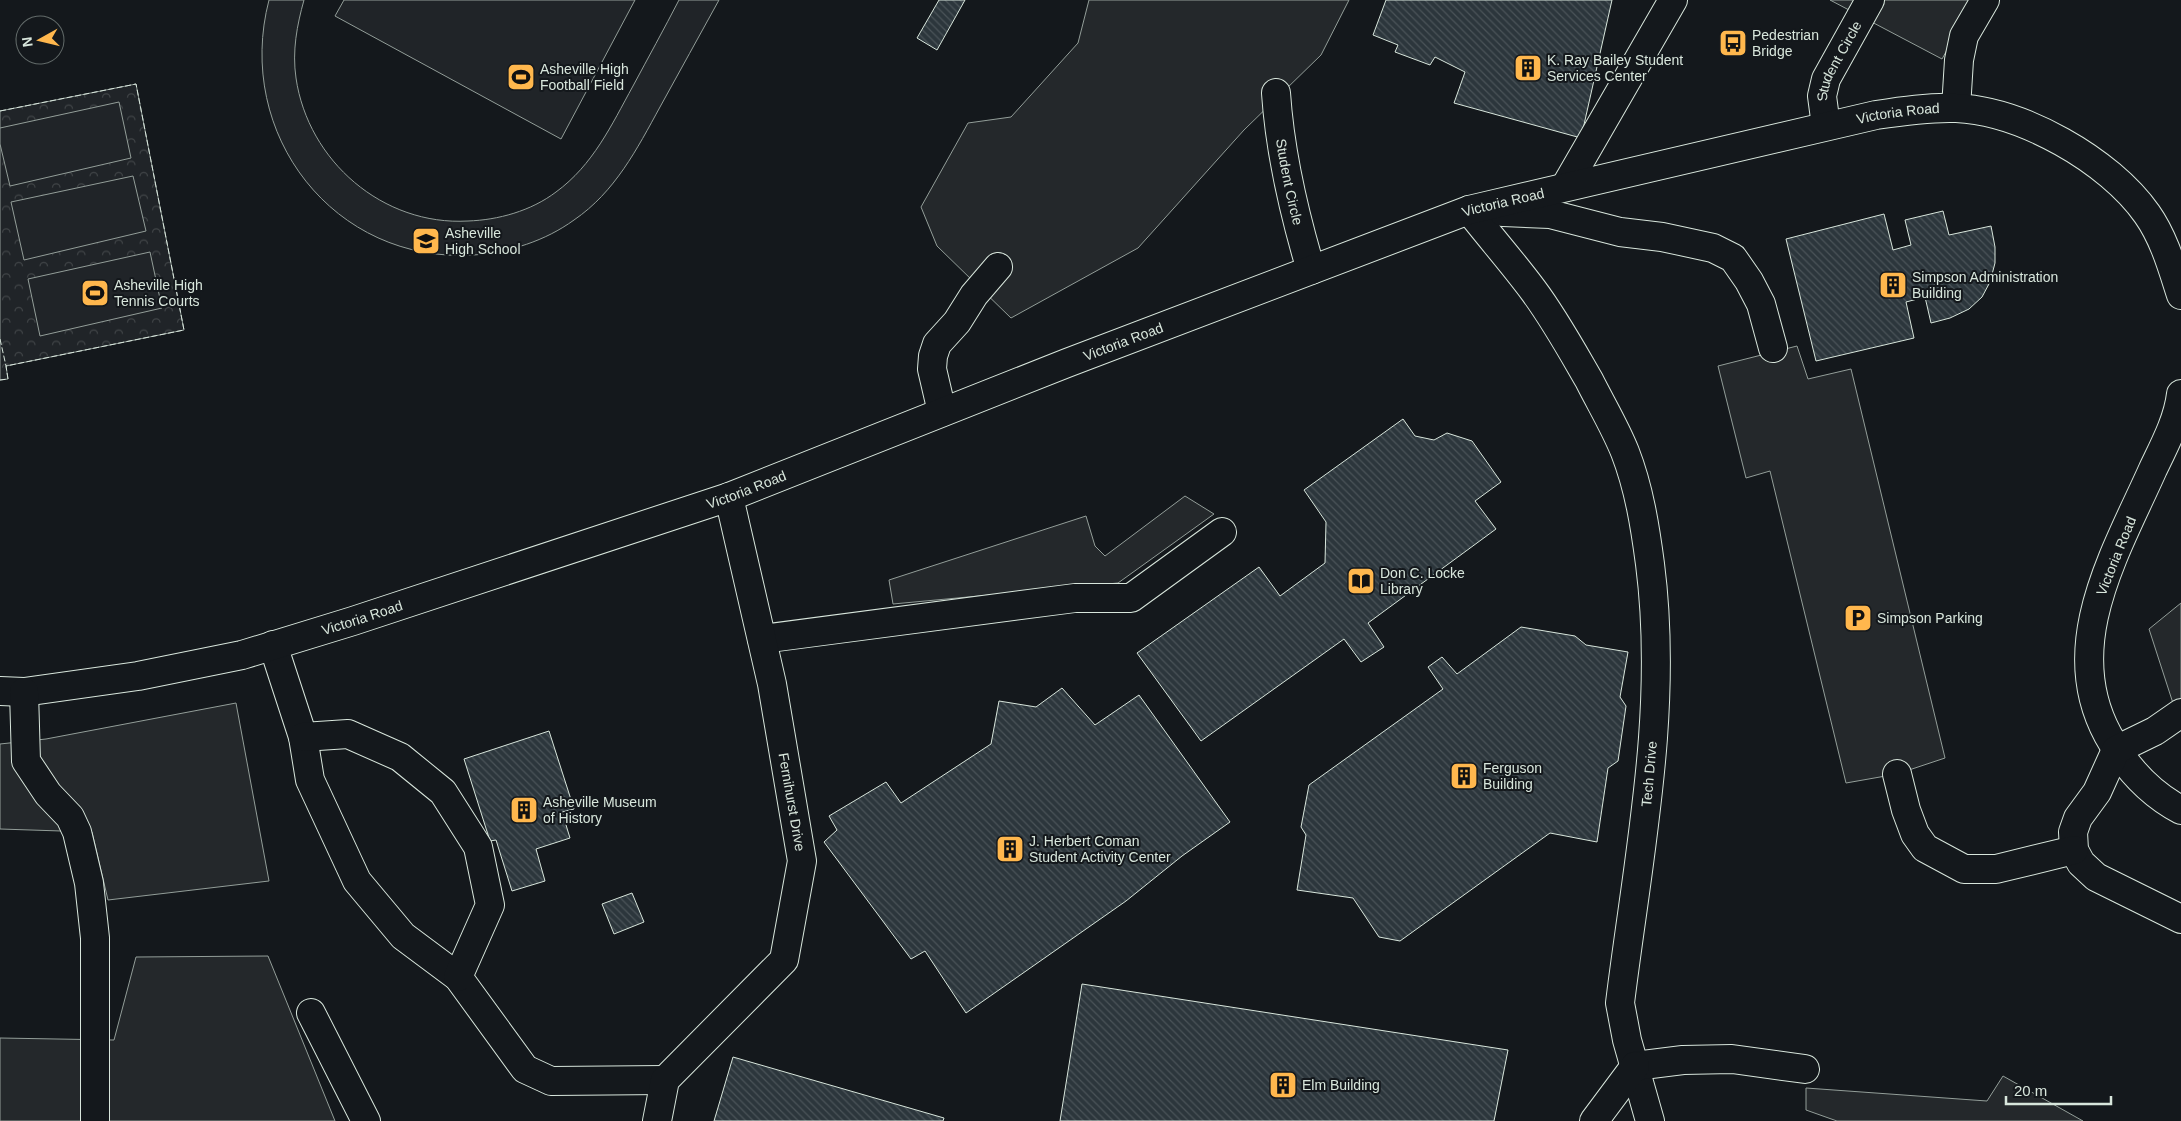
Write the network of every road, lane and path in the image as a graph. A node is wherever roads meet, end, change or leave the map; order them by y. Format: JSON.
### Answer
{"nodes":[{"id":1,"x":1673,"y":0,"type":"edge"},
{"id":2,"x":1870,"y":0,"type":"edge"},
{"id":3,"x":1985,"y":0,"type":"edge"},
{"id":4,"x":1276,"y":93,"type":"dead end"},
{"id":5,"x":1956,"y":108,"type":"junction"},
{"id":6,"x":1826,"y":126,"type":"junction"},
{"id":7,"x":1565,"y":187,"type":"junction"},
{"id":8,"x":1469,"y":210,"type":"junction"},
{"id":9,"x":998,"y":266,"type":"dead end"},
{"id":10,"x":1312,"y":270,"type":"junction"},
{"id":11,"x":2181,"y":295,"type":"edge"},
{"id":12,"x":1773,"y":348,"type":"dead end"},
{"id":13,"x":2181,"y":394,"type":"edge"},
{"id":14,"x":942,"y":412,"type":"junction"},
{"id":15,"x":729,"y":497,"type":"junction"},
{"id":16,"x":1222,"y":532,"type":"dead end"},
{"id":17,"x":762,"y":639,"type":"junction"},
{"id":18,"x":273,"y":645,"type":"junction"},
{"id":19,"x":12,"y":692,"type":"edge"},
{"id":20,"x":2181,"y":713,"type":"edge"},
{"id":21,"x":303,"y":738,"type":"junction"},
{"id":22,"x":2116,"y":750,"type":"junction"},
{"id":23,"x":1897,"y":774,"type":"dead end"},
{"id":24,"x":2181,"y":810,"type":"edge"},
{"id":25,"x":2074,"y":850,"type":"junction"},
{"id":26,"x":2181,"y":919,"type":"edge"},
{"id":27,"x":458,"y":977,"type":"junction"},
{"id":28,"x":311,"y":1013,"type":"dead end"},
{"id":29,"x":1635,"y":1066,"type":"junction"},
{"id":30,"x":1805,"y":1069,"type":"dead end"},
{"id":31,"x":665,"y":1080,"type":"junction"},
{"id":32,"x":96,"y":1121,"type":"edge"},
{"id":33,"x":366,"y":1121,"type":"edge"},
{"id":34,"x":657,"y":1121,"type":"edge"},
{"id":35,"x":1594,"y":1121,"type":"edge"},
{"id":36,"x":1650,"y":1121,"type":"edge"}],
"edges":[{"from":1,"to":7,"type":"street"},
{"from":2,"to":6,"type":"street","name":"Student Circle"},
{"from":3,"to":5,"type":"street"},
{"from":4,"to":10,"type":"street","name":"Student Circle"},
{"from":5,"to":6,"type":"street","name":"Victoria Road"},
{"from":5,"to":11,"type":"street","name":"Victoria Road"},
{"from":6,"to":7,"type":"street","name":"Victoria Road"},
{"from":7,"to":8,"type":"street","name":"Victoria Road"},
{"from":8,"to":10,"type":"street","name":"Victoria Road"},
{"from":8,"to":12,"type":"street"},
{"from":8,"to":29,"type":"street","name":"Tech Drive"},
{"from":9,"to":14,"type":"street"},
{"from":10,"to":14,"type":"street","name":"Victoria Road"},
{"from":13,"to":22,"type":"street","name":"Victoria Road"},
{"from":14,"to":15,"type":"street","name":"Victoria Road"},
{"from":15,"to":17,"type":"street","name":"Fernihurst Drive"},
{"from":15,"to":18,"type":"street","name":"Victoria Road"},
{"from":16,"to":17,"type":"street"},
{"from":17,"to":31,"type":"street","name":"Fernihurst Drive"},
{"from":18,"to":19,"type":"street","name":"Victoria Road"},
{"from":18,"to":21,"type":"street"},
{"from":19,"to":32,"type":"street"},
{"from":20,"to":22,"type":"street"},
{"from":21,"to":27,"type":"street"},
{"from":21,"to":27,"type":"street"},
{"from":22,"to":24,"type":"street","name":"Victoria Road"},
{"from":22,"to":25,"type":"street"},
{"from":23,"to":25,"type":"street"},
{"from":25,"to":26,"type":"street"},
{"from":27,"to":31,"type":"street"},
{"from":28,"to":33,"type":"street"},
{"from":29,"to":30,"type":"street"},
{"from":29,"to":35,"type":"street"},
{"from":29,"to":36,"type":"street","name":"Tech Drive"},
{"from":31,"to":34,"type":"street"}]}
